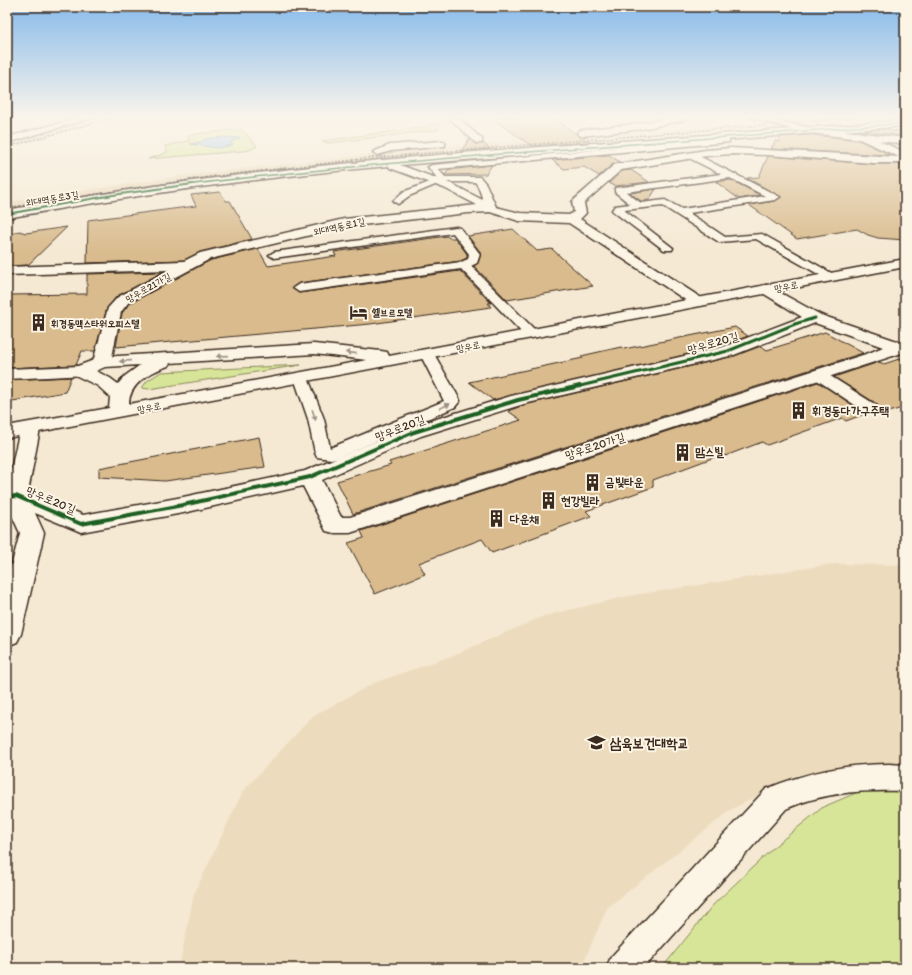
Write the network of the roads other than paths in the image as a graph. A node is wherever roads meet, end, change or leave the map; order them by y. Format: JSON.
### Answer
{"nodes":[{"id":1,"x":356,"y":162,"type":"edge"},
{"id":2,"x":391,"y":162,"type":"tunnel mouth"},
{"id":3,"x":479,"y":162,"type":"edge"},
{"id":4,"x":648,"y":162,"type":"edge"},
{"id":5,"x":706,"y":162,"type":"edge"},
{"id":6,"x":732,"y":175,"type":"junction"},
{"id":7,"x":438,"y":182,"type":"junction"},
{"id":8,"x":400,"y":195,"type":"dead end"},
{"id":9,"x":640,"y":206,"type":"junction"},
{"id":10,"x":492,"y":209,"type":"junction"},
{"id":11,"x":680,"y":212,"type":"junction"},
{"id":12,"x":7,"y":214,"type":"edge"},
{"id":13,"x":572,"y":219,"type":"junction"},
{"id":14,"x":668,"y":248,"type":"dead end"},
{"id":15,"x":274,"y":255,"type":"dead end"},
{"id":16,"x":905,"y":263,"type":"edge"},
{"id":17,"x":190,"y":264,"type":"junction"},
{"id":18,"x":464,"y":264,"type":"junction"},
{"id":19,"x":7,"y":271,"type":"edge"},
{"id":20,"x":831,"y":277,"type":"junction"},
{"id":21,"x":299,"y":288,"type":"dead end"},
{"id":22,"x":766,"y":290,"type":"junction"},
{"id":23,"x":698,"y":302,"type":"junction"},
{"id":24,"x":815,"y":318,"type":"junction"},
{"id":25,"x":531,"y":334,"type":"junction"},
{"id":26,"x":903,"y":349,"type":"edge"},
{"id":27,"x":427,"y":354,"type":"junction"},
{"id":28,"x":178,"y":358,"type":"junction"},
{"id":29,"x":404,"y":358,"type":"junction"},
{"id":30,"x":102,"y":362,"type":"junction"},
{"id":31,"x":81,"y":371,"type":"junction"},
{"id":32,"x":7,"y":374,"type":"edge"},
{"id":33,"x":819,"y":375,"type":"junction"},
{"id":34,"x":301,"y":378,"type":"junction"},
{"id":35,"x":120,"y":404,"type":"junction"},
{"id":36,"x":870,"y":408,"type":"dead end"},
{"id":37,"x":30,"y":429,"type":"junction"},
{"id":38,"x":7,"y":432,"type":"edge"},
{"id":39,"x":7,"y":440,"type":"edge"},
{"id":40,"x":310,"y":477,"type":"junction"},
{"id":41,"x":10,"y":499,"type":"edge"},
{"id":42,"x":7,"y":634,"type":"edge"},
{"id":43,"x":905,"y":778,"type":"edge"},
{"id":44,"x":622,"y":968,"type":"edge"}],
"edges":[{"from":1,"to":12,"type":"street","name":"외대역동로3길"},
{"from":2,"to":7,"type":"street","name":"외대역동로1길"},
{"from":3,"to":10,"type":"lane"},
{"from":4,"to":13,"type":"street"},
{"from":5,"to":6,"type":"lane"},
{"from":6,"to":9,"type":"lane"},
{"from":6,"to":11,"type":"lane"},
{"from":7,"to":8,"type":"lane"},
{"from":7,"to":10,"type":"street","name":"외대역동로1길"},
{"from":9,"to":11,"type":"lane"},
{"from":9,"to":14,"type":"lane"},
{"from":10,"to":13,"type":"street","name":"외대역동로1길"},
{"from":10,"to":17,"type":"street","name":"외대역동로1길"},
{"from":11,"to":20,"type":"lane"},
{"from":13,"to":23,"type":"street"},
{"from":15,"to":18,"type":"lane"},
{"from":16,"to":20,"type":"street","name":"망우로"},
{"from":17,"to":19,"type":"street"},
{"from":17,"to":30,"type":"street","name":"망우로21가길"},
{"from":18,"to":21,"type":"lane"},
{"from":18,"to":25,"type":"lane"},
{"from":20,"to":22,"type":"street","name":"망우로"},
{"from":22,"to":23,"type":"street","name":"망우로"},
{"from":22,"to":24,"type":"street"},
{"from":23,"to":25,"type":"street","name":"망우로"},
{"from":24,"to":26,"type":"street"},
{"from":24,"to":40,"type":"street","name":"망우로20길"},
{"from":25,"to":27,"type":"street","name":"망우로"},
{"from":26,"to":33,"type":"street","name":"망우로20가길"},
{"from":27,"to":29,"type":"street","name":"망우로"},
{"from":34,"to":27,"type":"lane","one_way":true},
{"from":29,"to":28,"type":"street","one_way":true},
{"from":28,"to":30,"type":"street","one_way":true},
{"from":28,"to":35,"type":"street"},
{"from":29,"to":34,"type":"street","name":"망우로"},
{"from":30,"to":31,"type":"street"},
{"from":31,"to":32,"type":"street"},
{"from":31,"to":35,"type":"street"},
{"from":33,"to":36,"type":"lane"},
{"from":33,"to":40,"type":"street","name":"망우로20가길"},
{"from":34,"to":35,"type":"street","name":"망우로"},
{"from":35,"to":37,"type":"street","name":"망우로"},
{"from":37,"to":38,"type":"street","name":"망우로"},
{"from":37,"to":39,"type":"street","name":"망우로"},
{"from":37,"to":41,"type":"street"},
{"from":40,"to":41,"type":"street","name":"망우로20길"},
{"from":41,"to":42,"type":"street"},
{"from":43,"to":44,"type":"lane"}]}
